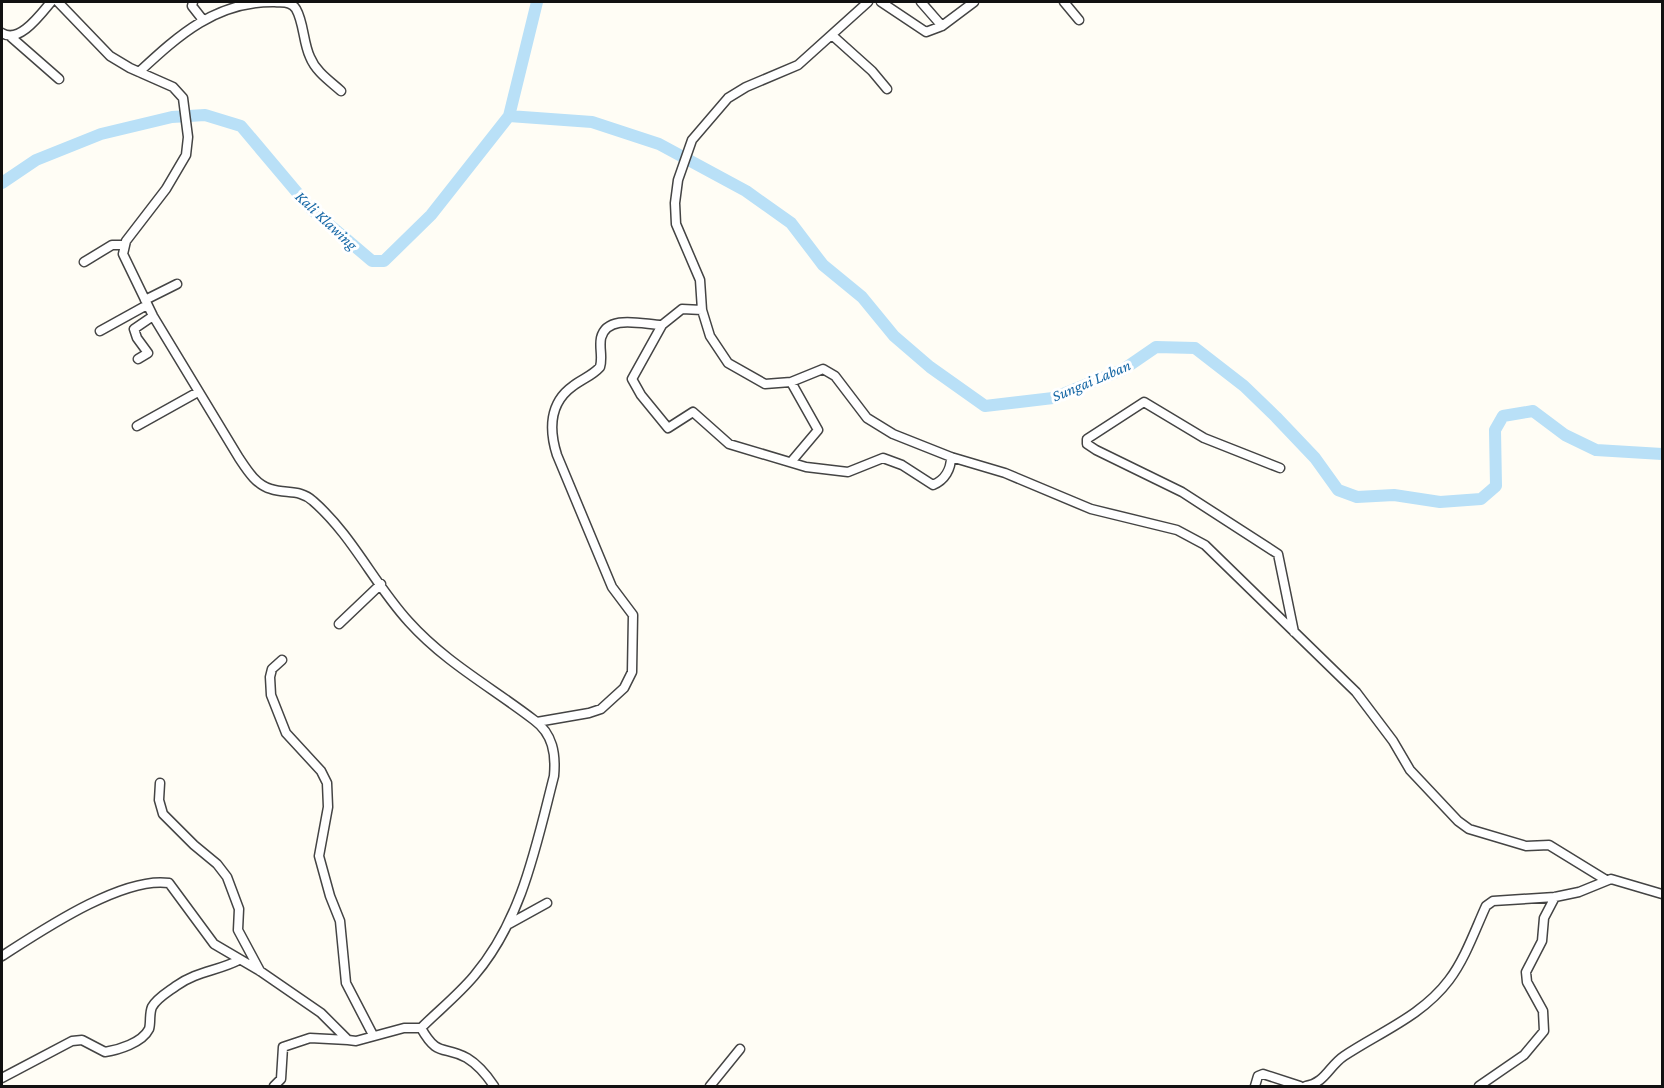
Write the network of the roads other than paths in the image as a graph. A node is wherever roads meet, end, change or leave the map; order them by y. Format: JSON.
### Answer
{"nodes":[{"id":1,"x":51,"y":2,"type":"edge"},
{"id":2,"x":58,"y":2,"type":"edge"},
{"id":3,"x":193,"y":2,"type":"edge"},
{"id":4,"x":868,"y":2,"type":"edge"},
{"id":5,"x":881,"y":2,"type":"edge"},
{"id":6,"x":921,"y":2,"type":"edge"},
{"id":7,"x":974,"y":2,"type":"edge"},
{"id":8,"x":1064,"y":2,"type":"edge"},
{"id":9,"x":203,"y":20,"type":"junction"},
{"id":10,"x":1079,"y":20,"type":"dead end"},
{"id":11,"x":942,"y":26,"type":"junction"},
{"id":12,"x":2,"y":33,"type":"edge"},
{"id":13,"x":833,"y":36,"type":"junction"},
{"id":14,"x":11,"y":37,"type":"junction"},
{"id":15,"x":139,"y":72,"type":"junction"},
{"id":16,"x":59,"y":79,"type":"dead end"},
{"id":17,"x":887,"y":89,"type":"dead end"},
{"id":18,"x":341,"y":91,"type":"dead end"},
{"id":19,"x":124,"y":245,"type":"junction"},
{"id":20,"x":84,"y":262,"type":"dead end"},
{"id":21,"x":177,"y":284,"type":"dead end"},
{"id":22,"x":146,"y":303,"type":"junction"},
{"id":23,"x":702,"y":310,"type":"junction"},
{"id":24,"x":153,"y":316,"type":"junction"},
{"id":25,"x":662,"y":325,"type":"junction"},
{"id":26,"x":99,"y":332,"type":"dead end"},
{"id":27,"x":138,"y":359,"type":"dead end"},
{"id":28,"x":791,"y":382,"type":"junction"},
{"id":29,"x":198,"y":392,"type":"junction"},
{"id":30,"x":137,"y":426,"type":"dead end"},
{"id":31,"x":951,"y":457,"type":"junction"},
{"id":32,"x":791,"y":462,"type":"junction"},
{"id":33,"x":1280,"y":468,"type":"dead end"},
{"id":34,"x":381,"y":584,"type":"junction"},
{"id":35,"x":339,"y":624,"type":"dead end"},
{"id":36,"x":1294,"y":633,"type":"junction"},
{"id":37,"x":282,"y":660,"type":"dead end"},
{"id":38,"x":537,"y":722,"type":"junction"},
{"id":39,"x":160,"y":783,"type":"dead end"},
{"id":40,"x":1606,"y":880,"type":"junction"},
{"id":41,"x":1662,"y":894,"type":"edge"},
{"id":42,"x":1555,"y":897,"type":"junction"},
{"id":43,"x":548,"y":903,"type":"dead end"},
{"id":44,"x":508,"y":925,"type":"junction"},
{"id":45,"x":2,"y":956,"type":"edge"},
{"id":46,"x":239,"y":960,"type":"junction"},
{"id":47,"x":260,"y":971,"type":"junction"},
{"id":48,"x":421,"y":1028,"type":"junction"},
{"id":49,"x":374,"y":1035,"type":"junction"},
{"id":50,"x":348,"y":1040,"type":"junction"},
{"id":51,"x":740,"y":1049,"type":"dead end"},
{"id":52,"x":2,"y":1078,"type":"edge"},
{"id":53,"x":274,"y":1086,"type":"edge"},
{"id":54,"x":494,"y":1086,"type":"edge"},
{"id":55,"x":710,"y":1086,"type":"edge"},
{"id":56,"x":1255,"y":1086,"type":"edge"},
{"id":57,"x":1300,"y":1086,"type":"edge"},
{"id":58,"x":1306,"y":1086,"type":"edge"},
{"id":59,"x":1479,"y":1086,"type":"edge"}],
"edges":[{"from":1,"to":14,"type":"street"},
{"from":2,"to":15,"type":"street"},
{"from":3,"to":9,"type":"street"},
{"from":4,"to":13,"type":"street"},
{"from":5,"to":11,"type":"street"},
{"from":6,"to":11,"type":"street"},
{"from":7,"to":11,"type":"street"},
{"from":8,"to":10,"type":"street"},
{"from":9,"to":15,"type":"street"},
{"from":9,"to":18,"type":"street"},
{"from":12,"to":14,"type":"street"},
{"from":13,"to":17,"type":"street"},
{"from":13,"to":23,"type":"street"},
{"from":14,"to":16,"type":"street"},
{"from":15,"to":19,"type":"street"},
{"from":19,"to":20,"type":"street"},
{"from":19,"to":22,"type":"street"},
{"from":21,"to":22,"type":"street"},
{"from":22,"to":24,"type":"street"},
{"from":22,"to":26,"type":"street"},
{"from":23,"to":25,"type":"street"},
{"from":23,"to":28,"type":"street"},
{"from":24,"to":27,"type":"street"},
{"from":24,"to":29,"type":"street"},
{"from":25,"to":32,"type":"street"},
{"from":25,"to":38,"type":"street"},
{"from":28,"to":31,"type":"street"},
{"from":28,"to":32,"type":"street"},
{"from":29,"to":30,"type":"street"},
{"from":29,"to":34,"type":"street"},
{"from":31,"to":32,"type":"street"},
{"from":31,"to":36,"type":"street"},
{"from":33,"to":36,"type":"street"},
{"from":34,"to":35,"type":"street"},
{"from":34,"to":38,"type":"street"},
{"from":36,"to":40,"type":"street"},
{"from":37,"to":49,"type":"street"},
{"from":38,"to":44,"type":"street"},
{"from":39,"to":47,"type":"street"},
{"from":40,"to":41,"type":"street"},
{"from":40,"to":42,"type":"street"},
{"from":42,"to":58,"type":"street"},
{"from":42,"to":59,"type":"street"},
{"from":43,"to":44,"type":"street"},
{"from":44,"to":48,"type":"street"},
{"from":45,"to":46,"type":"street"},
{"from":46,"to":47,"type":"street"},
{"from":46,"to":52,"type":"street"},
{"from":47,"to":50,"type":"street"},
{"from":48,"to":49,"type":"street"},
{"from":48,"to":54,"type":"street"},
{"from":49,"to":50,"type":"street"},
{"from":50,"to":53,"type":"street"},
{"from":51,"to":55,"type":"street"},
{"from":56,"to":57,"type":"street"}]}
